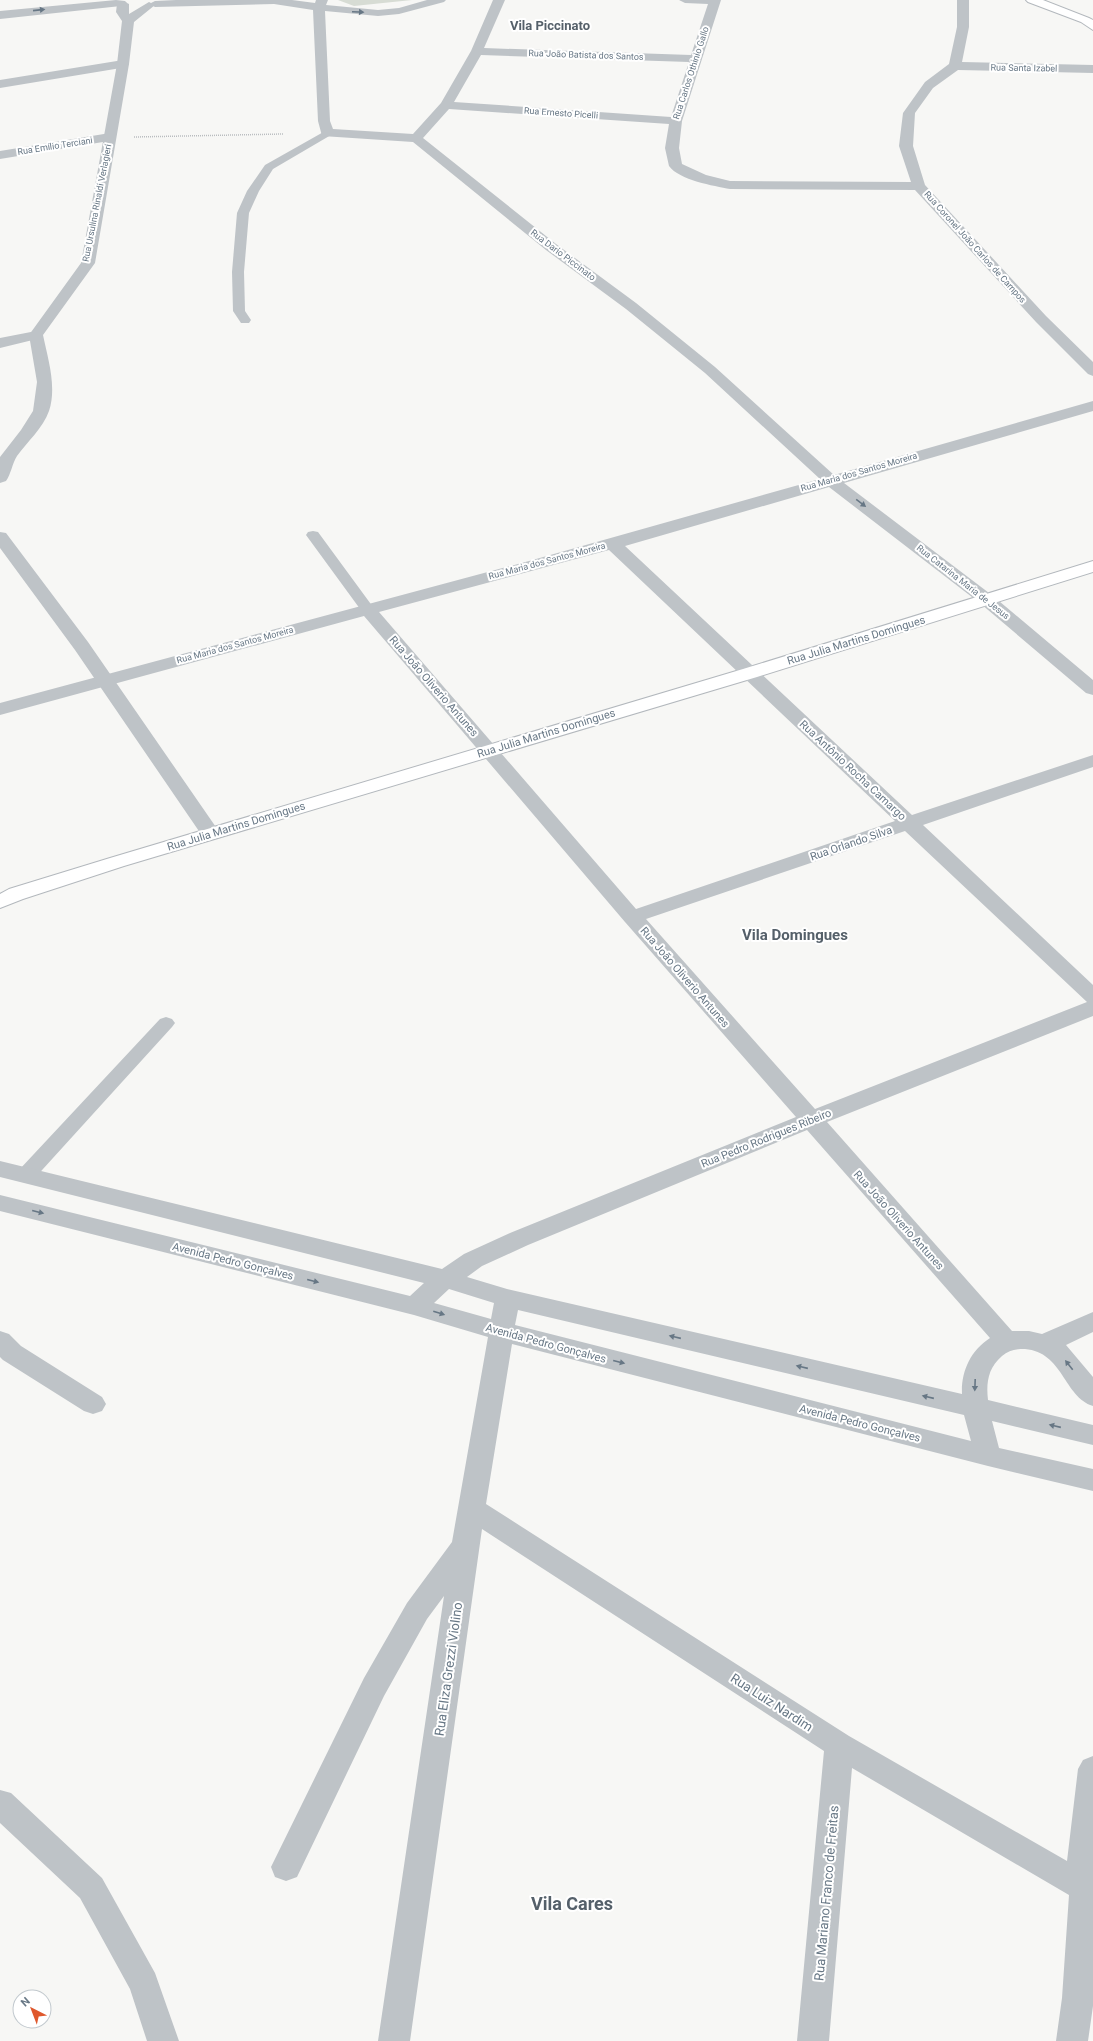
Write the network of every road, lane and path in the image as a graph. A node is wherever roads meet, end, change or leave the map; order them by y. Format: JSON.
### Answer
{"nodes":[{"id":1,"x":440,"y":0,"type":"edge"},
{"id":2,"x":499,"y":0,"type":"edge"},
{"id":3,"x":685,"y":0,"type":"edge"},
{"id":4,"x":963,"y":0,"type":"edge"},
{"id":5,"x":1032,"y":0,"type":"edge"},
{"id":6,"x":715,"y":1,"type":"edge"},
{"id":7,"x":14,"y":2,"type":"dead end"},
{"id":8,"x":120,"y":3,"type":"edge"},
{"id":9,"x":155,"y":3,"type":"edge"},
{"id":10,"x":0,"y":4,"type":"edge"},
{"id":11,"x":321,"y":4,"type":"edge"},
{"id":12,"x":0,"y":15,"type":"edge"},
{"id":13,"x":128,"y":21,"type":"junction"},
{"id":14,"x":1093,"y":26,"type":"edge"},
{"id":15,"x":477,"y":50,"type":"junction"},
{"id":16,"x":696,"y":59,"type":"junction"},
{"id":17,"x":123,"y":64,"type":"junction"},
{"id":18,"x":955,"y":66,"type":"junction"},
{"id":19,"x":1093,"y":69,"type":"edge"},
{"id":20,"x":0,"y":84,"type":"edge"},
{"id":21,"x":446,"y":106,"type":"junction"},
{"id":22,"x":676,"y":121,"type":"junction"},
{"id":23,"x":327,"y":133,"type":"junction"},
{"id":24,"x":110,"y":137,"type":"junction"},
{"id":25,"x":416,"y":138,"type":"junction"},
{"id":26,"x":0,"y":155,"type":"edge"},
{"id":27,"x":919,"y":186,"type":"junction"},
{"id":28,"x":245,"y":320,"type":"dead end"},
{"id":29,"x":36,"y":335,"type":"junction"},
{"id":30,"x":0,"y":343,"type":"edge"},
{"id":31,"x":1093,"y":371,"type":"edge"},
{"id":32,"x":1093,"y":406,"type":"edge"},
{"id":33,"x":4,"y":459,"type":"edge"},
{"id":34,"x":0,"y":478,"type":"edge"},
{"id":35,"x":830,"y":480,"type":"junction"},
{"id":36,"x":312,"y":535,"type":"dead end"},
{"id":37,"x":0,"y":537,"type":"edge"},
{"id":38,"x":612,"y":544,"type":"junction"},
{"id":39,"x":1093,"y":566,"type":"edge"},
{"id":40,"x":987,"y":600,"type":"junction"},
{"id":41,"x":368,"y":610,"type":"junction"},
{"id":42,"x":750,"y":673,"type":"junction"},
{"id":43,"x":106,"y":679,"type":"junction"},
{"id":44,"x":1093,"y":689,"type":"edge"},
{"id":45,"x":0,"y":709,"type":"edge"},
{"id":46,"x":490,"y":750,"type":"junction"},
{"id":47,"x":1093,"y":761,"type":"edge"},
{"id":48,"x":910,"y":823,"type":"junction"},
{"id":49,"x":210,"y":833,"type":"junction"},
{"id":50,"x":0,"y":902,"type":"edge"},
{"id":51,"x":632,"y":917,"type":"junction"},
{"id":52,"x":1093,"y":997,"type":"edge"},
{"id":53,"x":1093,"y":1008,"type":"edge"},
{"id":54,"x":166,"y":1022,"type":"dead end"},
{"id":55,"x":810,"y":1120,"type":"junction"},
{"id":56,"x":0,"y":1169,"type":"edge"},
{"id":57,"x":26,"y":1175,"type":"junction"},
{"id":58,"x":0,"y":1203,"type":"edge"},
{"id":59,"x":445,"y":1278,"type":"junction"},
{"id":60,"x":507,"y":1298,"type":"junction"},
{"id":61,"x":414,"y":1306,"type":"junction"},
{"id":62,"x":1093,"y":1321,"type":"edge"},
{"id":63,"x":500,"y":1331,"type":"junction"},
{"id":64,"x":1006,"y":1340,"type":"junction"},
{"id":65,"x":0,"y":1341,"type":"edge"},
{"id":66,"x":1044,"y":1344,"type":"junction"},
{"id":67,"x":1093,"y":1396,"type":"edge"},
{"id":68,"x":93,"y":1404,"type":"dead end"},
{"id":69,"x":974,"y":1408,"type":"junction"},
{"id":70,"x":1093,"y":1435,"type":"edge"},
{"id":71,"x":988,"y":1456,"type":"junction"},
{"id":72,"x":1093,"y":1480,"type":"edge"},
{"id":73,"x":471,"y":1508,"type":"junction"},
{"id":74,"x":465,"y":1546,"type":"junction"},
{"id":75,"x":840,"y":1745,"type":"junction"},
{"id":76,"x":1093,"y":1769,"type":"edge"},
{"id":77,"x":0,"y":1803,"type":"edge"},
{"id":78,"x":286,"y":1866,"type":"dead end"},
{"id":79,"x":1086,"y":1884,"type":"edge"},
{"id":80,"x":163,"y":2041,"type":"edge"},
{"id":81,"x":394,"y":2041,"type":"edge"},
{"id":82,"x":813,"y":2041,"type":"edge"},
{"id":83,"x":1072,"y":2041,"type":"edge"}],
"edges":[{"from":11,"to":1,"type":"street","one_way":true},
{"from":2,"to":15,"type":"street"},
{"from":3,"to":6,"type":"street"},
{"from":4,"to":18,"type":"street"},
{"from":5,"to":14,"type":"main road"},
{"from":6,"to":16,"type":"street","name":"Rua Carlos Othinio Gallo"},
{"from":7,"to":10,"type":"street"},
{"from":8,"to":9,"type":"street"},
{"from":12,"to":8,"type":"street","one_way":true},
{"from":8,"to":13,"type":"street","name":"Rua Ursulina Rinaldi Verlagieri"},
{"from":9,"to":11,"type":"street"},
{"from":9,"to":13,"type":"street"},
{"from":11,"to":23,"type":"street"},
{"from":13,"to":17,"type":"street","name":"Rua Ursulina Rinaldi Verlagieri"},
{"from":15,"to":16,"type":"street","name":"Rua João Batista dos Santos"},
{"from":15,"to":21,"type":"street"},
{"from":16,"to":22,"type":"street","name":"Rua Carlos Othinio Gallo"},
{"from":17,"to":20,"type":"street"},
{"from":17,"to":24,"type":"street","name":"Rua Ursulina Rinaldi Verlagieri"},
{"from":18,"to":19,"type":"street","name":"Rua Santa Izabel"},
{"from":18,"to":27,"type":"street","name":"Rua Coronel João Carlos de Campos"},
{"from":21,"to":22,"type":"street","name":"Rua Ernesto Picelli"},
{"from":21,"to":25,"type":"street"},
{"from":22,"to":27,"type":"street","name":"Rua Carlos Othinio Gallo"},
{"from":23,"to":24,"type":"path"},
{"from":23,"to":25,"type":"street"},
{"from":23,"to":28,"type":"lane"},
{"from":24,"to":26,"type":"street","name":"Rua Emílio Terciani"},
{"from":24,"to":29,"type":"street","name":"Rua Ursulina Rinaldi Verlagieri"},
{"from":25,"to":35,"type":"street","name":"Rua Dario Piccinato"},
{"from":27,"to":31,"type":"street","name":"Rua Coronel João Carlos de Campos"},
{"from":29,"to":30,"type":"street"},
{"from":29,"to":33,"type":"street"},
{"from":32,"to":35,"type":"street","name":"Rua Maria dos Santos Moreira"},
{"from":33,"to":34,"type":"street"},
{"from":35,"to":38,"type":"street","name":"Rua Maria dos Santos Moreira"},
{"from":35,"to":40,"type":"street","name":"Rua Catarina Maria de Jesus","one_way":true},
{"from":36,"to":41,"type":"lane"},
{"from":37,"to":43,"type":"street"},
{"from":38,"to":41,"type":"street","name":"Rua Maria dos Santos Moreira"},
{"from":38,"to":42,"type":"street","name":"Rua Antônio Rocha Camargo"},
{"from":39,"to":40,"type":"main road","name":"Rua Julia Martins Domingues"},
{"from":40,"to":42,"type":"main road","name":"Rua Julia Martins Domingues"},
{"from":40,"to":44,"type":"street","name":"Rua Catarina Maria de Jesus"},
{"from":41,"to":43,"type":"street","name":"Rua Maria dos Santos Moreira"},
{"from":41,"to":46,"type":"street","name":"Rua João Oliverio Antunes"},
{"from":42,"to":46,"type":"main road","name":"Rua Julia Martins Domingues"},
{"from":42,"to":48,"type":"street","name":"Rua Antônio Rocha Camargo"},
{"from":43,"to":45,"type":"street","name":"Rua Maria dos Santos Moreira"},
{"from":43,"to":49,"type":"street"},
{"from":46,"to":49,"type":"main road","name":"Rua Julia Martins Domingues"},
{"from":46,"to":51,"type":"street","name":"Rua João Oliverio Antunes"},
{"from":47,"to":48,"type":"street","name":"Rua Orlando Silva"},
{"from":48,"to":51,"type":"street","name":"Rua Orlando Silva"},
{"from":48,"to":52,"type":"street","name":"Rua Antônio Rocha Camargo"},
{"from":49,"to":50,"type":"main road","name":"Rua Julia Martins Domingues"},
{"from":51,"to":55,"type":"street","name":"Rua João Oliverio Antunes"},
{"from":53,"to":55,"type":"street","name":"Rua Pedro Rodrigues Ribeiro"},
{"from":54,"to":57,"type":"lane"},
{"from":55,"to":59,"type":"street","name":"Rua Pedro Rodrigues Ribeiro"},
{"from":55,"to":64,"type":"street","name":"Rua João Oliverio Antunes"},
{"from":56,"to":57,"type":"street"},
{"from":57,"to":59,"type":"street"},
{"from":58,"to":61,"type":"street","name":"Avenida Pedro Gonçalves","one_way":true},
{"from":59,"to":60,"type":"street"},
{"from":59,"to":61,"type":"street","name":"Rua Pedro Rodrigues Ribeiro"},
{"from":60,"to":63,"type":"street","name":"Rua Eliza Grezzi Violino"},
{"from":69,"to":60,"type":"street","one_way":true},
{"from":61,"to":63,"type":"street","name":"Avenida Pedro Gonçalves","one_way":true},
{"from":62,"to":66,"type":"street"},
{"from":63,"to":71,"type":"street","name":"Avenida Pedro Gonçalves","one_way":true},
{"from":63,"to":73,"type":"street","name":"Rua Eliza Grezzi Violino"},
{"from":64,"to":66,"type":"street"},
{"from":64,"to":69,"type":"street","one_way":true},
{"from":65,"to":68,"type":"street"},
{"from":67,"to":66,"type":"street","one_way":true},
{"from":70,"to":69,"type":"street","one_way":true},
{"from":69,"to":71,"type":"street"},
{"from":71,"to":72,"type":"street","name":"Avenida Pedro Gonçalves"},
{"from":73,"to":74,"type":"street","name":"Rua Eliza Grezzi Violino"},
{"from":73,"to":75,"type":"street","name":"Rua Luiz Nardim"},
{"from":74,"to":78,"type":"street"},
{"from":74,"to":81,"type":"street","name":"Rua Eliza Grezzi Violino"},
{"from":75,"to":79,"type":"street","name":"Rua Luiz Nardim"},
{"from":75,"to":82,"type":"street","name":"Rua Mariano Franco de Freitas"},
{"from":76,"to":79,"type":"street"},
{"from":77,"to":80,"type":"street"},
{"from":79,"to":83,"type":"street"}]}
